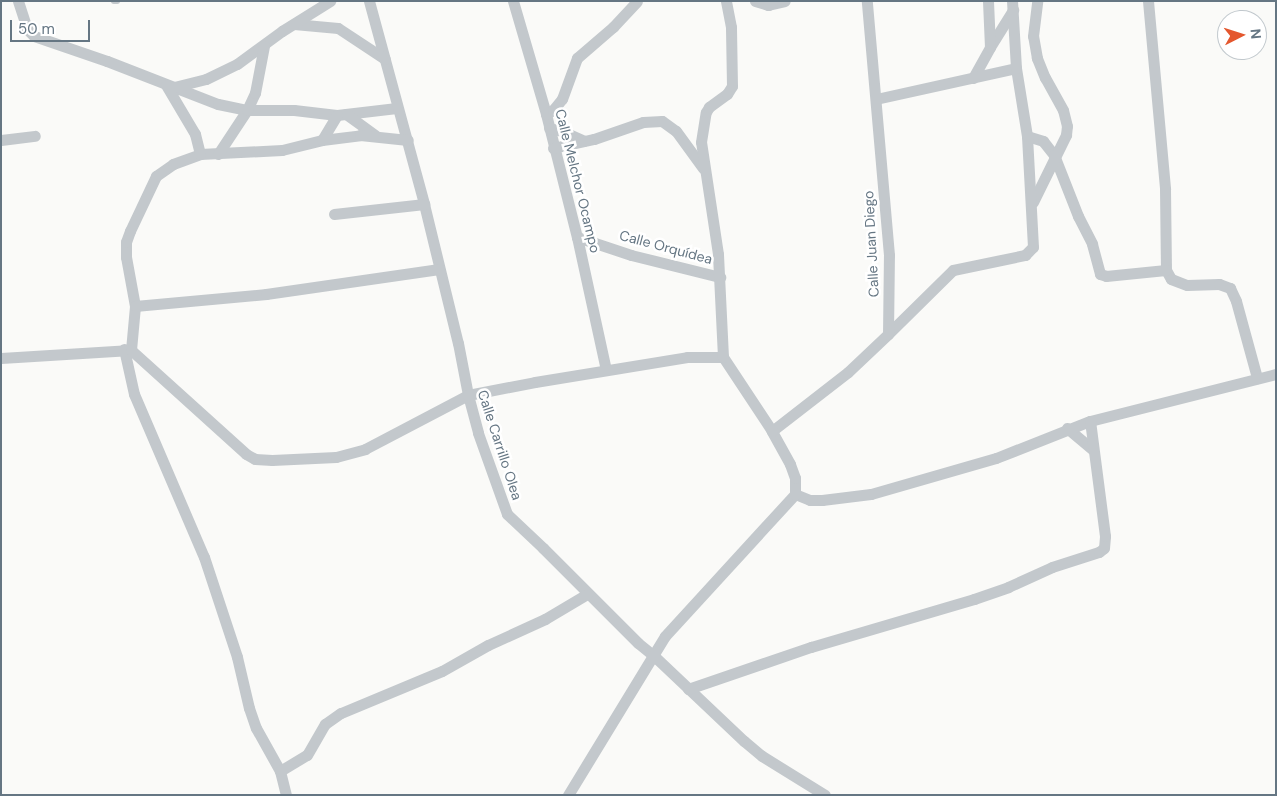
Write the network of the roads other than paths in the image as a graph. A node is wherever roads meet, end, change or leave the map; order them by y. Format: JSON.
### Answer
{"nodes":[{"id":1,"x":18,"y":1,"type":"edge"},
{"id":2,"x":330,"y":1,"type":"edge"},
{"id":3,"x":369,"y":1,"type":"edge"},
{"id":4,"x":513,"y":1,"type":"edge"},
{"id":5,"x":637,"y":1,"type":"edge"},
{"id":6,"x":726,"y":1,"type":"edge"},
{"id":7,"x":755,"y":1,"type":"edge"},
{"id":8,"x":785,"y":1,"type":"edge"},
{"id":9,"x":867,"y":1,"type":"edge"},
{"id":10,"x":988,"y":1,"type":"edge"},
{"id":11,"x":1037,"y":1,"type":"edge"},
{"id":12,"x":1148,"y":1,"type":"edge"},
{"id":13,"x":1012,"y":6,"type":"edge"},
{"id":14,"x":294,"y":24,"type":"junction"},
{"id":15,"x":264,"y":46,"type":"junction"},
{"id":16,"x":990,"y":47,"type":"junction"},
{"id":17,"x":385,"y":59,"type":"junction"},
{"id":18,"x":1016,"y":68,"type":"junction"},
{"id":19,"x":973,"y":78,"type":"junction"},
{"id":20,"x":170,"y":86,"type":"junction"},
{"id":21,"x":876,"y":99,"type":"junction"},
{"id":22,"x":397,"y":108,"type":"junction"},
{"id":23,"x":248,"y":110,"type":"junction"},
{"id":24,"x":546,"y":114,"type":"junction"},
{"id":25,"x":341,"y":115,"type":"junction"},
{"id":26,"x":549,"y":128,"type":"junction"},
{"id":27,"x":374,"y":135,"type":"junction"},
{"id":28,"x":35,"y":136,"type":"dead end"},
{"id":29,"x":1026,"y":136,"type":"junction"},
{"id":30,"x":1,"y":140,"type":"edge"},
{"id":31,"x":322,"y":140,"type":"junction"},
{"id":32,"x":408,"y":140,"type":"junction"},
{"id":33,"x":584,"y":141,"type":"junction"},
{"id":34,"x":554,"y":148,"type":"junction"},
{"id":35,"x":200,"y":154,"type":"junction"},
{"id":36,"x":218,"y":154,"type":"junction"},
{"id":37,"x":1054,"y":155,"type":"junction"},
{"id":38,"x":705,"y":171,"type":"junction"},
{"id":39,"x":424,"y":204,"type":"junction"},
{"id":40,"x":1032,"y":204,"type":"junction"},
{"id":41,"x":334,"y":214,"type":"dead end"},
{"id":42,"x":577,"y":237,"type":"junction"},
{"id":43,"x":439,"y":269,"type":"junction"},
{"id":44,"x":1166,"y":270,"type":"junction"},
{"id":45,"x":720,"y":277,"type":"junction"},
{"id":46,"x":135,"y":306,"type":"junction"},
{"id":47,"x":888,"y":334,"type":"junction"},
{"id":48,"x":127,"y":350,"type":"junction"},
{"id":49,"x":723,"y":357,"type":"junction"},
{"id":50,"x":1,"y":358,"type":"edge"},
{"id":51,"x":606,"y":370,"type":"junction"},
{"id":52,"x":1276,"y":374,"type":"edge"},
{"id":53,"x":1256,"y":378,"type":"junction"},
{"id":54,"x":468,"y":396,"type":"junction"},
{"id":55,"x":1090,"y":421,"type":"junction"},
{"id":56,"x":1067,"y":428,"type":"junction"},
{"id":57,"x":772,"y":431,"type":"junction"},
{"id":58,"x":1092,"y":449,"type":"junction"},
{"id":59,"x":795,"y":494,"type":"junction"},
{"id":60,"x":586,"y":594,"type":"junction"},
{"id":61,"x":653,"y":655,"type":"junction"},
{"id":62,"x":688,"y":689,"type":"junction"},
{"id":63,"x":280,"y":771,"type":"junction"},
{"id":64,"x":286,"y":795,"type":"edge"},
{"id":65,"x":568,"y":795,"type":"edge"},
{"id":66,"x":825,"y":795,"type":"edge"}],
"edges":[{"from":1,"to":20,"type":"street"},
{"from":2,"to":14,"type":"street"},
{"from":3,"to":17,"type":"street","name":"Calle Carrillo Olea"},
{"from":4,"to":24,"type":"street","name":"Calle Melchor Ocampo"},
{"from":5,"to":24,"type":"street"},
{"from":6,"to":38,"type":"street"},
{"from":7,"to":8,"type":"street"},
{"from":9,"to":21,"type":"street","name":"Calle Juan Diego"},
{"from":10,"to":16,"type":"street"},
{"from":11,"to":37,"type":"street"},
{"from":12,"to":44,"type":"street"},
{"from":13,"to":16,"type":"street"},
{"from":13,"to":18,"type":"street"},
{"from":14,"to":15,"type":"street"},
{"from":14,"to":17,"type":"street"},
{"from":15,"to":20,"type":"street"},
{"from":15,"to":23,"type":"street"},
{"from":16,"to":19,"type":"street"},
{"from":17,"to":22,"type":"street","name":"Calle Carrillo Olea"},
{"from":18,"to":19,"type":"street"},
{"from":18,"to":29,"type":"street"},
{"from":19,"to":21,"type":"street"},
{"from":20,"to":23,"type":"street"},
{"from":20,"to":35,"type":"street"},
{"from":21,"to":47,"type":"street","name":"Calle Juan Diego"},
{"from":22,"to":25,"type":"street"},
{"from":22,"to":32,"type":"street","name":"Calle Carrillo Olea"},
{"from":23,"to":25,"type":"street"},
{"from":23,"to":36,"type":"street"},
{"from":24,"to":26,"type":"street","name":"Calle Melchor Ocampo"},
{"from":25,"to":27,"type":"street"},
{"from":25,"to":31,"type":"street"},
{"from":26,"to":33,"type":"street"},
{"from":26,"to":34,"type":"street","name":"Calle Melchor Ocampo"},
{"from":27,"to":31,"type":"street"},
{"from":27,"to":32,"type":"street"},
{"from":28,"to":30,"type":"street"},
{"from":29,"to":37,"type":"street"},
{"from":29,"to":40,"type":"street"},
{"from":31,"to":36,"type":"street"},
{"from":32,"to":39,"type":"street","name":"Calle Carrillo Olea"},
{"from":33,"to":34,"type":"street"},
{"from":33,"to":38,"type":"street"},
{"from":34,"to":42,"type":"street","name":"Calle Melchor Ocampo"},
{"from":35,"to":36,"type":"street"},
{"from":35,"to":46,"type":"street"},
{"from":37,"to":40,"type":"street"},
{"from":37,"to":44,"type":"street"},
{"from":38,"to":45,"type":"street"},
{"from":39,"to":41,"type":"street"},
{"from":39,"to":43,"type":"street","name":"Calle Carrillo Olea"},
{"from":40,"to":47,"type":"street"},
{"from":42,"to":45,"type":"street","name":"Calle Orquídea"},
{"from":42,"to":51,"type":"street","name":"Calle Melchor Ocampo"},
{"from":43,"to":46,"type":"street"},
{"from":43,"to":54,"type":"street","name":"Calle Carrillo Olea"},
{"from":44,"to":53,"type":"street"},
{"from":45,"to":49,"type":"street"},
{"from":46,"to":48,"type":"street"},
{"from":47,"to":57,"type":"street"},
{"from":48,"to":50,"type":"street"},
{"from":48,"to":54,"type":"street"},
{"from":48,"to":63,"type":"street"},
{"from":49,"to":51,"type":"street"},
{"from":49,"to":57,"type":"street"},
{"from":51,"to":54,"type":"street"},
{"from":52,"to":53,"type":"street"},
{"from":53,"to":55,"type":"street"},
{"from":54,"to":60,"type":"street","name":"Calle Carrillo Olea"},
{"from":55,"to":56,"type":"street"},
{"from":55,"to":58,"type":"street"},
{"from":56,"to":58,"type":"street"},
{"from":56,"to":59,"type":"street"},
{"from":57,"to":59,"type":"street"},
{"from":58,"to":62,"type":"street"},
{"from":59,"to":61,"type":"street"},
{"from":60,"to":61,"type":"street","name":"Calle Carrillo Olea"},
{"from":60,"to":63,"type":"street"},
{"from":61,"to":62,"type":"street","name":"Calle Carrillo Olea"},
{"from":61,"to":65,"type":"street"},
{"from":62,"to":66,"type":"street","name":"Calle Carrillo Olea"},
{"from":63,"to":64,"type":"street"}]}
